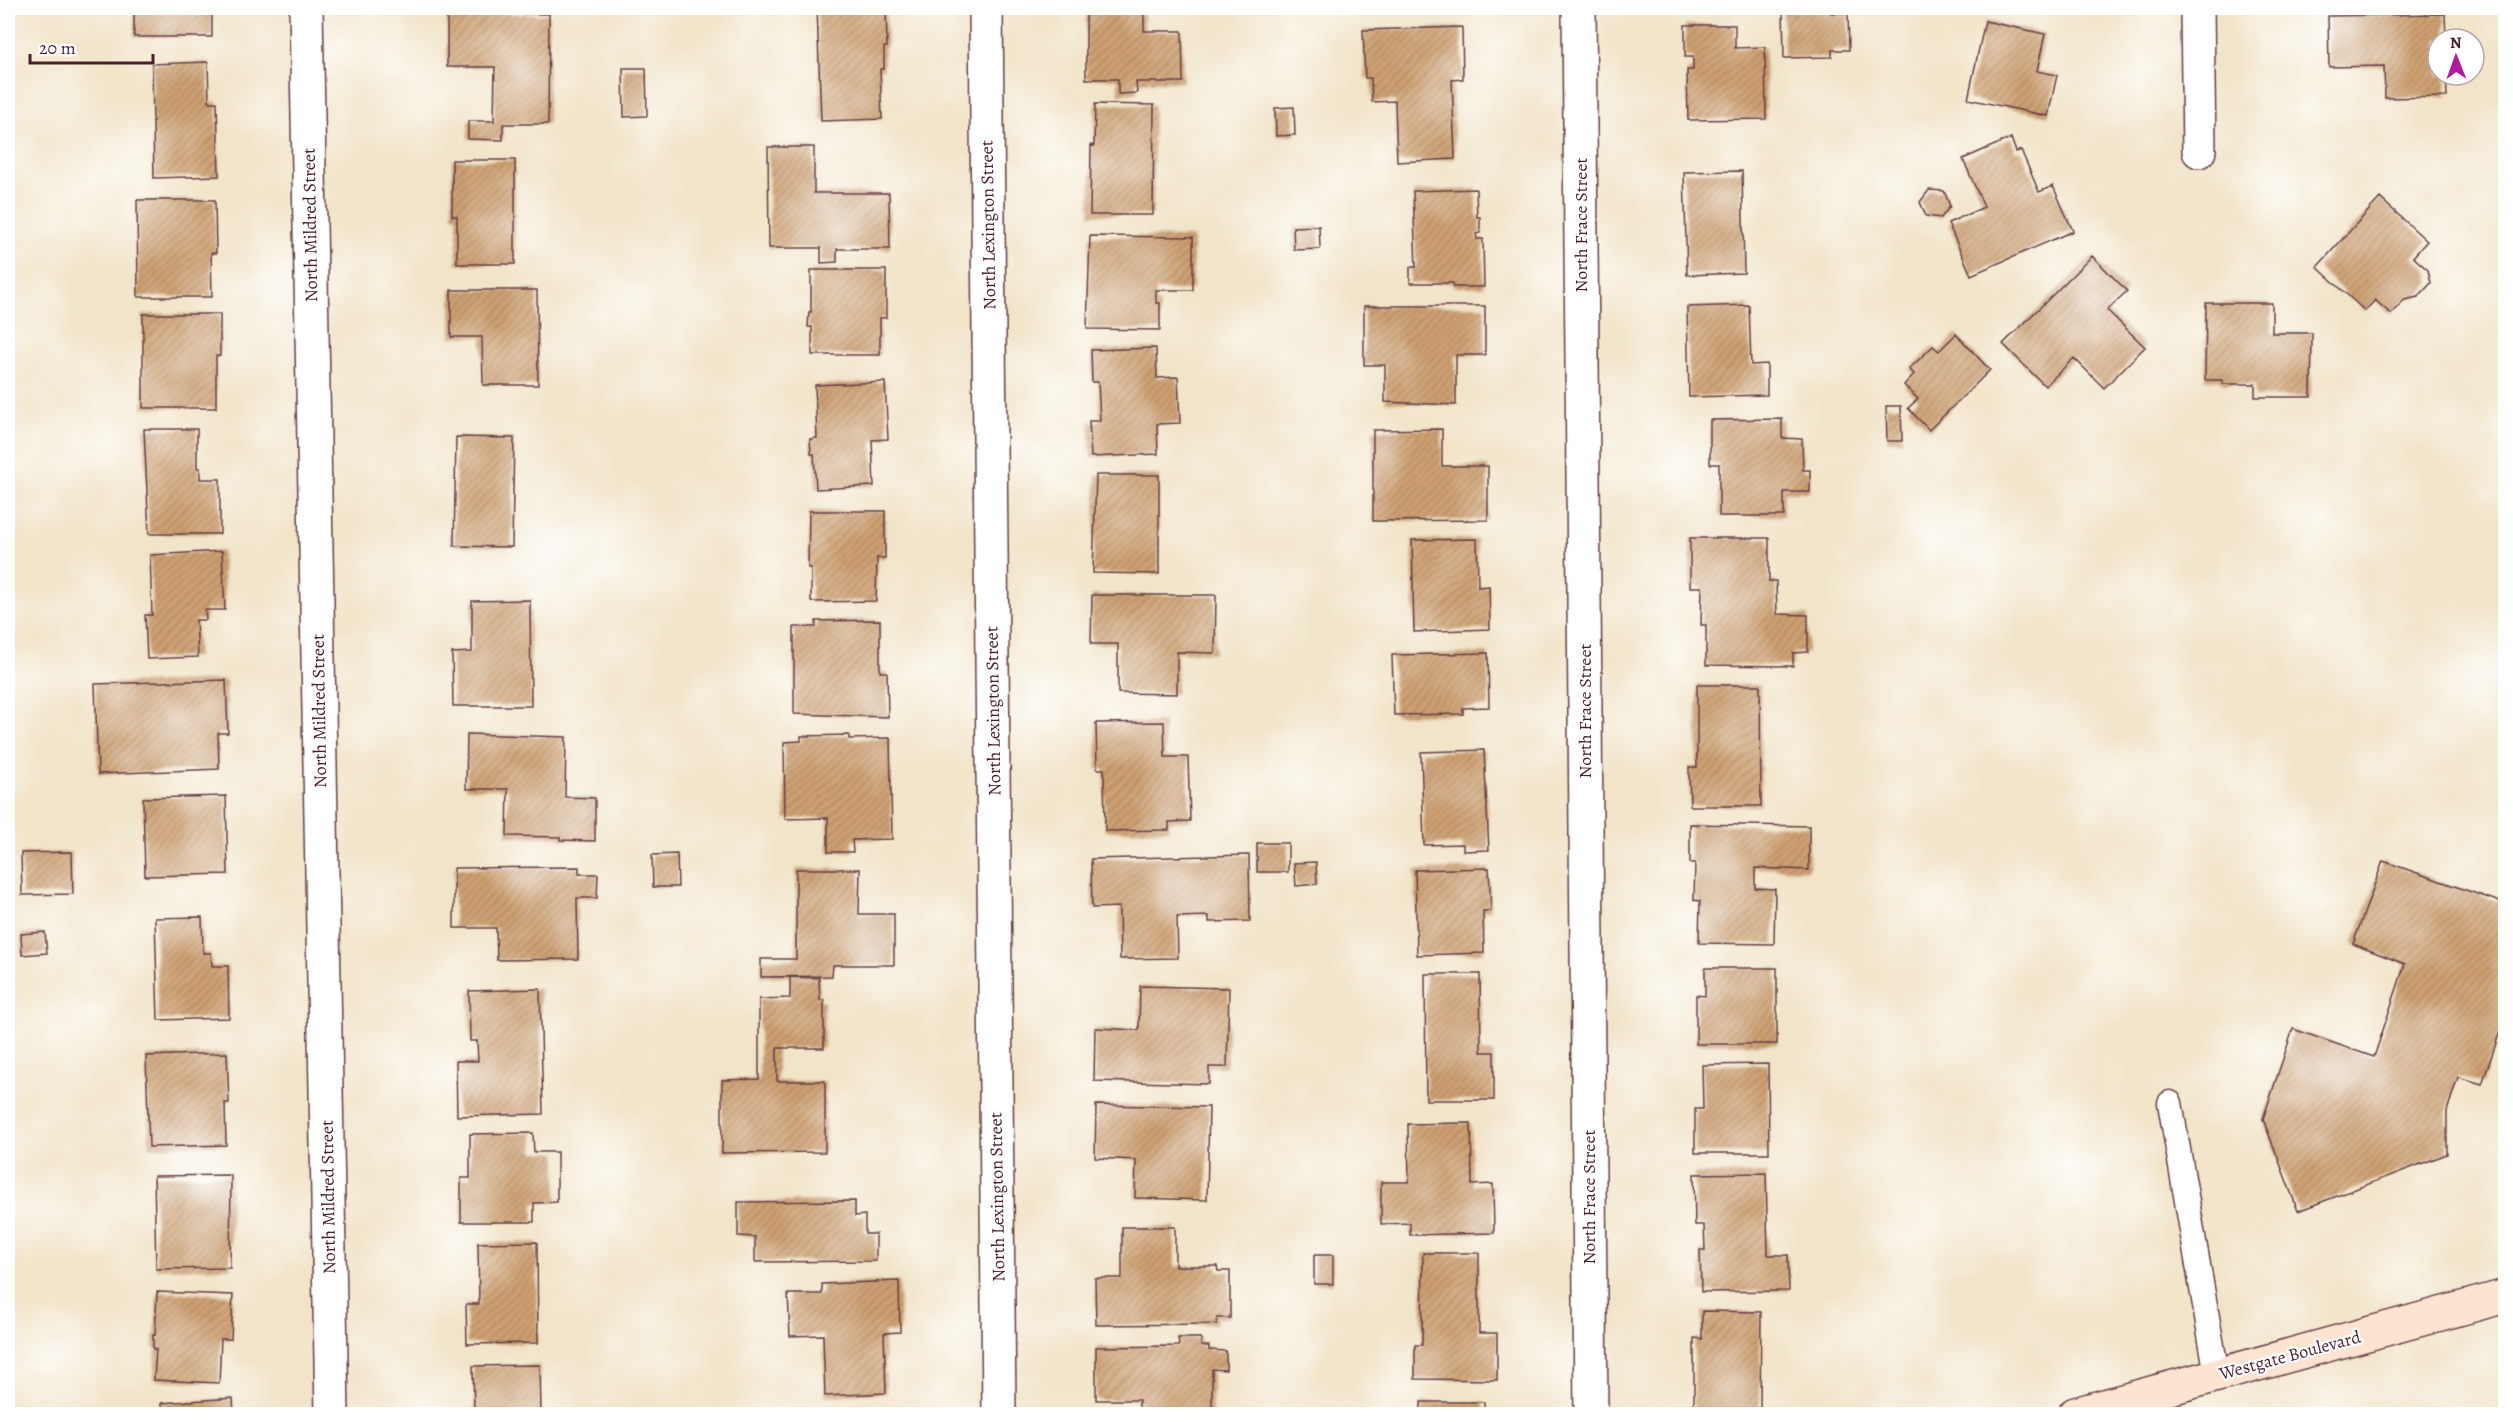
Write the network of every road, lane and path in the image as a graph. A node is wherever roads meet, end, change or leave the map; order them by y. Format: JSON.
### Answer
{"nodes":[{"id":1,"x":306,"y":8,"type":"edge"},
{"id":2,"x":986,"y":8,"type":"edge"},
{"id":3,"x":1580,"y":8,"type":"edge"},
{"id":4,"x":2197,"y":8,"type":"edge"},
{"id":5,"x":2199,"y":150,"type":"dead end"},
{"id":6,"x":2170,"y":1103,"type":"dead end"},
{"id":7,"x":2505,"y":1296,"type":"edge"},
{"id":8,"x":2217,"y":1375,"type":"junction"},
{"id":9,"x":332,"y":1414,"type":"edge"},
{"id":10,"x":999,"y":1414,"type":"edge"},
{"id":11,"x":1591,"y":1414,"type":"edge"},
{"id":12,"x":2074,"y":1414,"type":"edge"}],
"edges":[{"from":1,"to":9,"type":"street","name":"North Mildred Street"},
{"from":2,"to":10,"type":"street","name":"North Lexington Street"},
{"from":3,"to":11,"type":"street","name":"North Frace Street"},
{"from":4,"to":5,"type":"street"},
{"from":6,"to":8,"type":"lane"},
{"from":7,"to":8,"type":"street","name":"Westgate Boulevard"},
{"from":8,"to":12,"type":"street","name":"Westgate Boulevard"}]}
